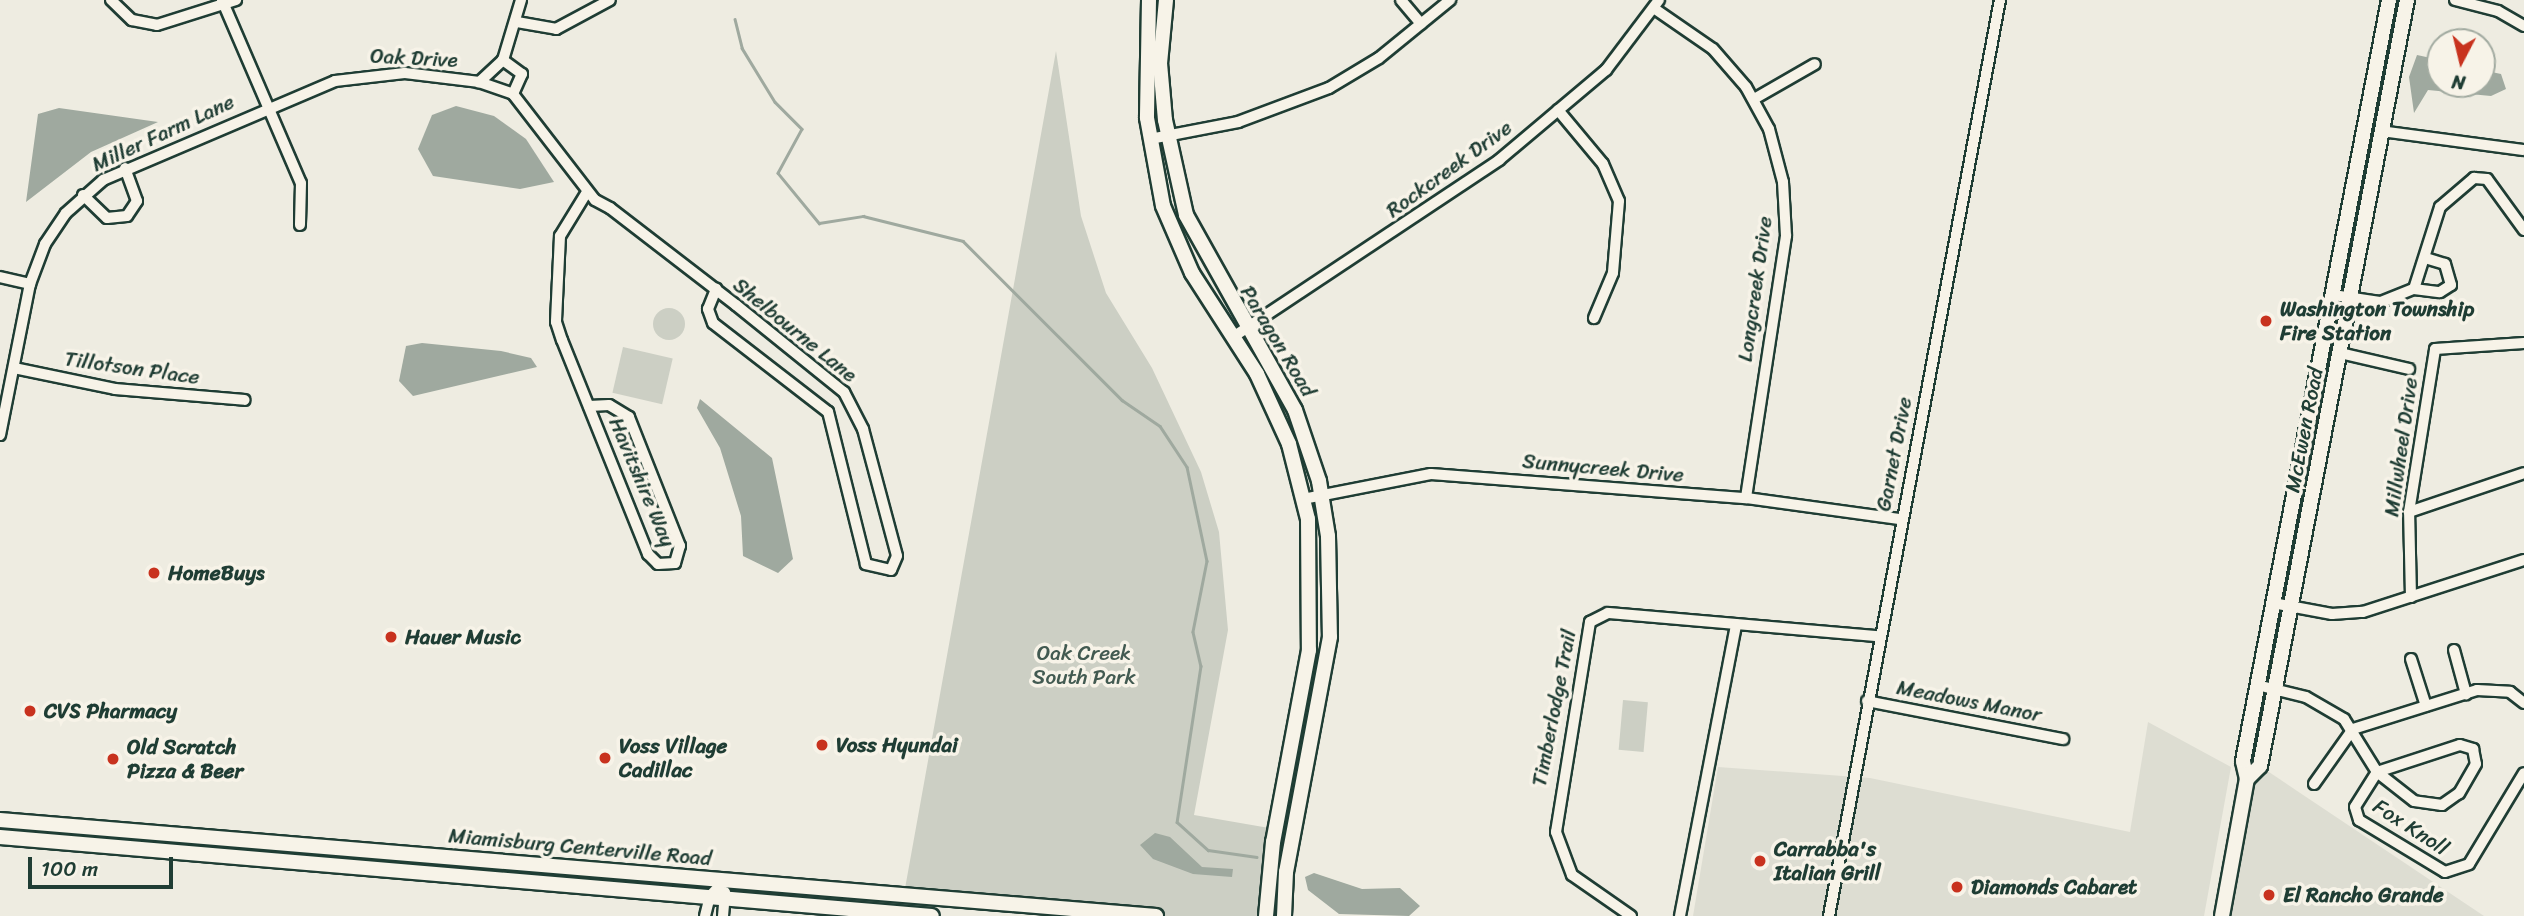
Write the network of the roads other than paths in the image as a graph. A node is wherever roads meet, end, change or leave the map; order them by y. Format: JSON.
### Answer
{"nodes":[{"id":1,"x":111,"y":0,"type":"edge"},
{"id":2,"x":236,"y":0,"type":"edge"},
{"id":3,"x":521,"y":0,"type":"edge"},
{"id":4,"x":610,"y":0,"type":"edge"},
{"id":5,"x":1149,"y":0,"type":"edge"},
{"id":6,"x":1166,"y":0,"type":"edge"},
{"id":7,"x":1401,"y":0,"type":"edge"},
{"id":8,"x":1450,"y":0,"type":"edge"},
{"id":9,"x":2000,"y":0,"type":"edge"},
{"id":10,"x":2389,"y":0,"type":"edge"},
{"id":11,"x":2407,"y":0,"type":"edge"},
{"id":12,"x":2455,"y":0,"type":"edge"},
{"id":13,"x":224,"y":2,"type":"edge"},
{"id":14,"x":1657,"y":4,"type":"edge"},
{"id":15,"x":517,"y":23,"type":"junction"},
{"id":16,"x":1421,"y":24,"type":"junction"},
{"id":17,"x":2524,"y":26,"type":"edge"},
{"id":18,"x":503,"y":60,"type":"junction"},
{"id":19,"x":1815,"y":64,"type":"dead end"},
{"id":20,"x":480,"y":82,"type":"junction"},
{"id":21,"x":513,"y":94,"type":"junction"},
{"id":22,"x":1754,"y":99,"type":"junction"},
{"id":23,"x":268,"y":106,"type":"junction"},
{"id":24,"x":1558,"y":110,"type":"junction"},
{"id":25,"x":2381,"y":131,"type":"junction"},
{"id":26,"x":1168,"y":136,"type":"junction"},
{"id":27,"x":1150,"y":139,"type":"junction"},
{"id":28,"x":2524,"y":150,"type":"edge"},
{"id":29,"x":125,"y":168,"type":"junction"},
{"id":30,"x":587,"y":192,"type":"junction"},
{"id":31,"x":83,"y":195,"type":"junction"},
{"id":32,"x":300,"y":225,"type":"dead end"},
{"id":33,"x":2524,"y":230,"type":"edge"},
{"id":34,"x":2425,"y":258,"type":"junction"},
{"id":35,"x":0,"y":277,"type":"edge"},
{"id":36,"x":30,"y":285,"type":"junction"},
{"id":37,"x":716,"y":289,"type":"junction"},
{"id":38,"x":2414,"y":289,"type":"junction"},
{"id":39,"x":2333,"y":295,"type":"junction"},
{"id":40,"x":2350,"y":298,"type":"junction"},
{"id":41,"x":1594,"y":318,"type":"dead end"},
{"id":42,"x":1250,"y":330,"type":"junction"},
{"id":43,"x":1233,"y":337,"type":"junction"},
{"id":44,"x":2524,"y":343,"type":"edge"},
{"id":45,"x":2340,"y":353,"type":"junction"},
{"id":46,"x":14,"y":368,"type":"junction"},
{"id":47,"x":2409,"y":369,"type":"dead end"},
{"id":48,"x":245,"y":400,"type":"dead end"},
{"id":49,"x":589,"y":406,"type":"junction"},
{"id":50,"x":0,"y":435,"type":"edge"},
{"id":51,"x":2524,"y":474,"type":"edge"},
{"id":52,"x":1322,"y":493,"type":"junction"},
{"id":53,"x":1746,"y":498,"type":"junction"},
{"id":54,"x":1303,"y":499,"type":"junction"},
{"id":55,"x":2409,"y":512,"type":"junction"},
{"id":56,"x":1900,"y":519,"type":"junction"},
{"id":57,"x":2524,"y":560,"type":"edge"},
{"id":58,"x":2411,"y":597,"type":"junction"},
{"id":59,"x":2273,"y":603,"type":"junction"},
{"id":60,"x":2291,"y":606,"type":"junction"},
{"id":61,"x":1736,"y":624,"type":"junction"},
{"id":62,"x":1878,"y":636,"type":"junction"},
{"id":63,"x":2454,"y":650,"type":"dead end"},
{"id":64,"x":2411,"y":659,"type":"dead end"},
{"id":65,"x":2257,"y":685,"type":"junction"},
{"id":66,"x":2274,"y":688,"type":"junction"},
{"id":67,"x":2466,"y":694,"type":"junction"},
{"id":68,"x":1867,"y":701,"type":"junction"},
{"id":69,"x":2524,"y":702,"type":"edge"},
{"id":70,"x":2426,"y":706,"type":"junction"},
{"id":71,"x":2353,"y":729,"type":"junction"},
{"id":72,"x":2063,"y":739,"type":"dead end"},
{"id":73,"x":2377,"y":772,"type":"junction"},
{"id":74,"x":2524,"y":773,"type":"edge"},
{"id":75,"x":2247,"y":779,"type":"junction"},
{"id":76,"x":2314,"y":784,"type":"dead end"},
{"id":77,"x":0,"y":820,"type":"edge"},
{"id":78,"x":0,"y":837,"type":"edge"},
{"id":79,"x":543,"y":866,"type":"junction"},
{"id":80,"x":724,"y":881,"type":"junction"},
{"id":81,"x":541,"y":883,"type":"junction"},
{"id":82,"x":710,"y":896,"type":"junction"},
{"id":83,"x":726,"y":897,"type":"junction"},
{"id":84,"x":1045,"y":912,"type":"edge"},
{"id":85,"x":705,"y":916,"type":"edge"},
{"id":86,"x":723,"y":916,"type":"edge"},
{"id":87,"x":932,"y":916,"type":"edge"},
{"id":88,"x":1156,"y":916,"type":"edge"},
{"id":89,"x":1266,"y":916,"type":"edge"},
{"id":90,"x":1284,"y":916,"type":"edge"},
{"id":91,"x":1631,"y":916,"type":"edge"},
{"id":92,"x":1680,"y":916,"type":"edge"},
{"id":93,"x":1829,"y":916,"type":"edge"},
{"id":94,"x":2222,"y":916,"type":"edge"}],
"edges":[{"from":1,"to":13,"type":"street"},
{"from":2,"to":13,"type":"street"},
{"from":3,"to":15,"type":"street"},
{"from":4,"to":15,"type":"street"},
{"from":5,"to":27,"type":"street","name":"Paragon Road"},
{"from":6,"to":26,"type":"street","name":"Paragon Road"},
{"from":7,"to":16,"type":"street"},
{"from":8,"to":16,"type":"street"},
{"from":9,"to":56,"type":"street","name":"Garnet Drive"},
{"from":10,"to":39,"type":"street","name":"McEwen Road"},
{"from":11,"to":25,"type":"street","name":"McEwen Road"},
{"from":12,"to":17,"type":"street"},
{"from":13,"to":23,"type":"street"},
{"from":14,"to":22,"type":"street","name":"Longcreek Drive"},
{"from":14,"to":24,"type":"street","name":"Rockcreek Drive"},
{"from":15,"to":18,"type":"street"},
{"from":16,"to":26,"type":"street"},
{"from":18,"to":20,"type":"street","name":"Oak Drive"},
{"from":18,"to":21,"type":"street"},
{"from":19,"to":22,"type":"street"},
{"from":20,"to":21,"type":"street","name":"Oak Drive"},
{"from":20,"to":23,"type":"street","name":"Oak Drive"},
{"from":21,"to":30,"type":"street","name":"Shelbourne Lane"},
{"from":22,"to":53,"type":"street","name":"Longcreek Drive"},
{"from":23,"to":29,"type":"street","name":"Miller Farm Lane"},
{"from":23,"to":32,"type":"street"},
{"from":24,"to":41,"type":"street"},
{"from":24,"to":42,"type":"street","name":"Rockcreek Drive"},
{"from":25,"to":28,"type":"street"},
{"from":25,"to":40,"type":"street","name":"McEwen Road"},
{"from":26,"to":27,"type":"street"},
{"from":26,"to":42,"type":"street","name":"Paragon Road"},
{"from":27,"to":43,"type":"street","name":"Paragon Road"},
{"from":29,"to":31,"type":"street","name":"Miller Farm Lane"},
{"from":29,"to":31,"type":"street"},
{"from":30,"to":37,"type":"street","name":"Shelbourne Lane"},
{"from":30,"to":49,"type":"street","name":"Havitshire Way"},
{"from":31,"to":36,"type":"street","name":"Miller Farm Lane"},
{"from":33,"to":34,"type":"street"},
{"from":34,"to":38,"type":"street"},
{"from":34,"to":38,"type":"street"},
{"from":35,"to":36,"type":"street"},
{"from":36,"to":46,"type":"street","name":"Miller Farm Lane"},
{"from":37,"to":37,"type":"street","name":"Shelbourne Lane"},
{"from":38,"to":40,"type":"street"},
{"from":39,"to":40,"type":"street"},
{"from":39,"to":59,"type":"street","name":"McEwen Road"},
{"from":40,"to":45,"type":"street","name":"McEwen Road"},
{"from":42,"to":43,"type":"street","name":"Rockcreek Drive"},
{"from":42,"to":52,"type":"street","name":"Paragon Road"},
{"from":43,"to":54,"type":"street","name":"Paragon Road"},
{"from":44,"to":55,"type":"street","name":"Millwheel Drive"},
{"from":45,"to":47,"type":"street"},
{"from":45,"to":60,"type":"street","name":"McEwen Road"},
{"from":46,"to":48,"type":"street","name":"Tillotson Place"},
{"from":46,"to":50,"type":"street","name":"Miller Farm Lane"},
{"from":49,"to":49,"type":"street","name":"Havitshire Way"},
{"from":51,"to":55,"type":"street"},
{"from":52,"to":53,"type":"street","name":"Sunnycreek Drive"},
{"from":52,"to":54,"type":"street","name":"Sunnycreek Drive"},
{"from":52,"to":90,"type":"street","name":"Paragon Road"},
{"from":53,"to":56,"type":"street","name":"Sunnycreek Drive"},
{"from":54,"to":89,"type":"street","name":"Paragon Road"},
{"from":55,"to":58,"type":"street","name":"Millwheel Drive"},
{"from":56,"to":62,"type":"street","name":"Garnet Drive"},
{"from":57,"to":58,"type":"street"},
{"from":58,"to":60,"type":"street"},
{"from":59,"to":60,"type":"street"},
{"from":59,"to":65,"type":"street","name":"McEwen Road"},
{"from":60,"to":66,"type":"street","name":"McEwen Road"},
{"from":61,"to":62,"type":"street","name":"Timberlodge Trail"},
{"from":61,"to":91,"type":"street","name":"Timberlodge Trail"},
{"from":61,"to":92,"type":"street"},
{"from":62,"to":68,"type":"street","name":"Garnet Drive"},
{"from":63,"to":67,"type":"street"},
{"from":64,"to":70,"type":"street"},
{"from":65,"to":66,"type":"street"},
{"from":65,"to":75,"type":"street","name":"McEwen Road"},
{"from":66,"to":71,"type":"street"},
{"from":66,"to":75,"type":"street","name":"McEwen Road"},
{"from":67,"to":69,"type":"street"},
{"from":67,"to":70,"type":"street"},
{"from":68,"to":72,"type":"street","name":"Meadows Manor"},
{"from":68,"to":93,"type":"street","name":"Garnet Drive"},
{"from":70,"to":71,"type":"street"},
{"from":71,"to":73,"type":"street","name":"Fox Knoll"},
{"from":71,"to":76,"type":"street"},
{"from":73,"to":73,"type":"street","name":"Fox Knoll"},
{"from":73,"to":74,"type":"street","name":"Fox Knoll"},
{"from":75,"to":94,"type":"street","name":"McEwen Road"},
{"from":77,"to":79,"type":"street","name":"Miamisburg Centerville Road"},
{"from":78,"to":81,"type":"street","name":"Miamisburg Centerville Road"},
{"from":79,"to":80,"type":"street","name":"Miamisburg Centerville Road"},
{"from":79,"to":81,"type":"street"},
{"from":80,"to":82,"type":"street"},
{"from":80,"to":83,"type":"street"},
{"from":80,"to":84,"type":"street","name":"Miamisburg Centerville Road"},
{"from":81,"to":82,"type":"street","name":"Miamisburg Centerville Road"},
{"from":82,"to":83,"type":"street","name":"Miamisburg Centerville Road"},
{"from":82,"to":85,"type":"street"},
{"from":83,"to":86,"type":"street"},
{"from":83,"to":87,"type":"street","name":"Miamisburg Centerville Road"},
{"from":84,"to":88,"type":"street","name":"Miamisburg Centerville Road"}]}
